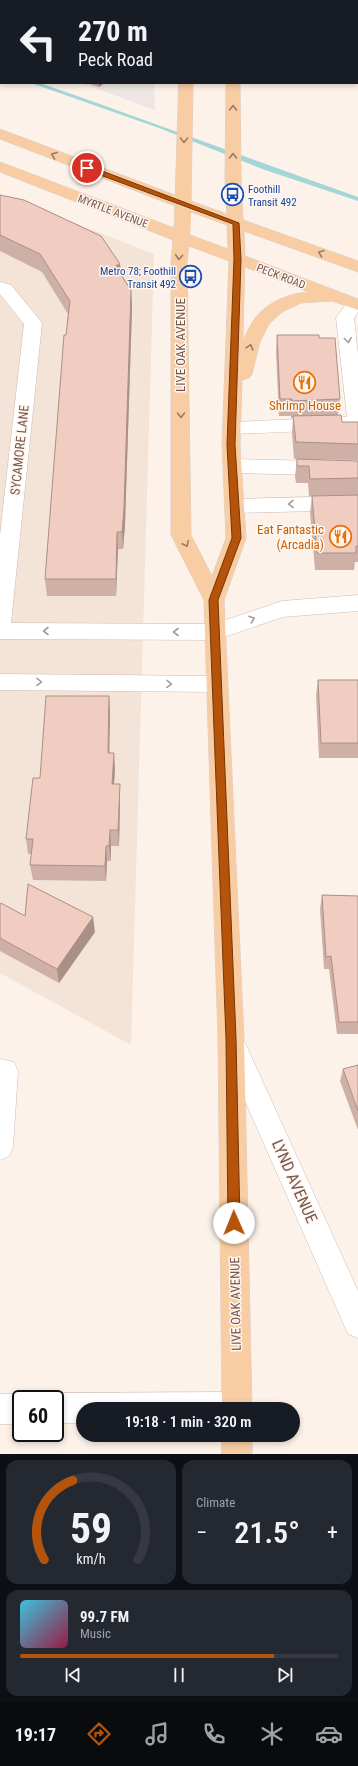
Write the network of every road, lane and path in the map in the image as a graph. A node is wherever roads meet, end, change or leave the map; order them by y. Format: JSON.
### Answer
{"nodes":[{"id":1,"x":186,"y":84,"type":"edge"},
{"id":2,"x":233,"y":84,"type":"edge"},
{"id":3,"x":0,"y":134,"type":"edge"},
{"id":4,"x":0,"y":167,"type":"edge"},
{"id":5,"x":182,"y":203,"type":"junction"},
{"id":6,"x":236,"y":223,"type":"junction"},
{"id":7,"x":182,"y":237,"type":"junction"},
{"id":8,"x":238,"y":259,"type":"junction"},
{"id":9,"x":358,"y":267,"type":"edge"},
{"id":10,"x":0,"y":287,"type":"edge"},
{"id":11,"x":335,"y":296,"type":"junction"},
{"id":12,"x":356,"y":305,"type":"edge"},
{"id":13,"x":232,"y":420,"type":"junction"},
{"id":14,"x":358,"y":422,"type":"edge"},
{"id":15,"x":232,"y":466,"type":"junction"},
{"id":16,"x":358,"y":469,"type":"edge"},
{"id":17,"x":358,"y":503,"type":"edge"},
{"id":18,"x":235,"y":506,"type":"junction"},
{"id":19,"x":214,"y":600,"type":"junction"},
{"id":20,"x":358,"y":603,"type":"edge"},
{"id":21,"x":0,"y":626,"type":"edge"},
{"id":22,"x":0,"y":631,"type":"edge"},
{"id":23,"x":215,"y":632,"type":"junction"},
{"id":24,"x":0,"y":682,"type":"edge"},
{"id":25,"x":217,"y":684,"type":"junction"},
{"id":26,"x":231,"y":1039,"type":"junction"},
{"id":27,"x":0,"y":1071,"type":"edge"},
{"id":28,"x":0,"y":1147,"type":"edge"},
{"id":29,"x":358,"y":1324,"type":"edge"},
{"id":30,"x":237,"y":1402,"type":"edge"},
{"id":31,"x":12,"y":1408,"type":"edge"},
{"id":32,"x":64,"y":1408,"type":"edge"},
{"id":33,"x":0,"y":1409,"type":"edge"},
{"id":34,"x":76,"y":1409,"type":"edge"},
{"id":35,"x":237,"y":1442,"type":"edge"},
{"id":36,"x":237,"y":1454,"type":"edge"}],
"edges":[{"from":1,"to":5,"type":"main road","name":"LIVE OAK AVENUE","one_way":true},
{"from":6,"to":2,"type":"main road","name":"LIVE OAK AVENUE","one_way":true},
{"from":5,"to":3,"type":"main road","one_way":true},
{"from":4,"to":7,"type":"main road","name":"MYRTLE AVENUE"},
{"from":5,"to":6,"type":"main road"},
{"from":5,"to":7,"type":"main road","name":"LIVE OAK AVENUE"},
{"from":6,"to":8,"type":"main road","name":"LIVE OAK AVENUE"},
{"from":9,"to":6,"type":"main road","one_way":true},
{"from":7,"to":8,"type":"main road","name":"PECK ROAD"},
{"from":7,"to":19,"type":"main road","name":"LIVE OAK AVENUE","one_way":true},
{"from":8,"to":11,"type":"main road","name":"PECK ROAD"},
{"from":8,"to":13,"type":"main road","name":"LIVE OAK AVENUE"},
{"from":10,"to":21,"type":"street","name":"SYCAMORE LANE"},
{"from":11,"to":12,"type":"main road","name":"PECK ROAD"},
{"from":13,"to":11,"type":"main road","one_way":true},
{"from":12,"to":14,"type":"street","one_way":true},
{"from":13,"to":14,"type":"street"},
{"from":13,"to":15,"type":"main road","name":"LIVE OAK AVENUE"},
{"from":15,"to":16,"type":"street"},
{"from":15,"to":18,"type":"main road","name":"LIVE OAK AVENUE"},
{"from":17,"to":18,"type":"street","one_way":true},
{"from":18,"to":19,"type":"main road","name":"LIVE OAK AVENUE"},
{"from":19,"to":23,"type":"main road","name":"LIVE OAK AVENUE"},
{"from":23,"to":20,"type":"street","one_way":true},
{"from":23,"to":22,"type":"street","one_way":true},
{"from":23,"to":25,"type":"main road","name":"LIVE OAK AVENUE"},
{"from":24,"to":25,"type":"street","one_way":true},
{"from":25,"to":26,"type":"main road","name":"LIVE OAK AVENUE"},
{"from":26,"to":29,"type":"street","name":"LYND AVENUE"},
{"from":26,"to":30,"type":"main road","name":"LIVE OAK AVENUE"},
{"from":27,"to":28,"type":"street"},
{"from":31,"to":33,"type":"street"},
{"from":32,"to":34,"type":"street"},
{"from":35,"to":36,"type":"main road","name":"LIVE OAK AVENUE"}]}
